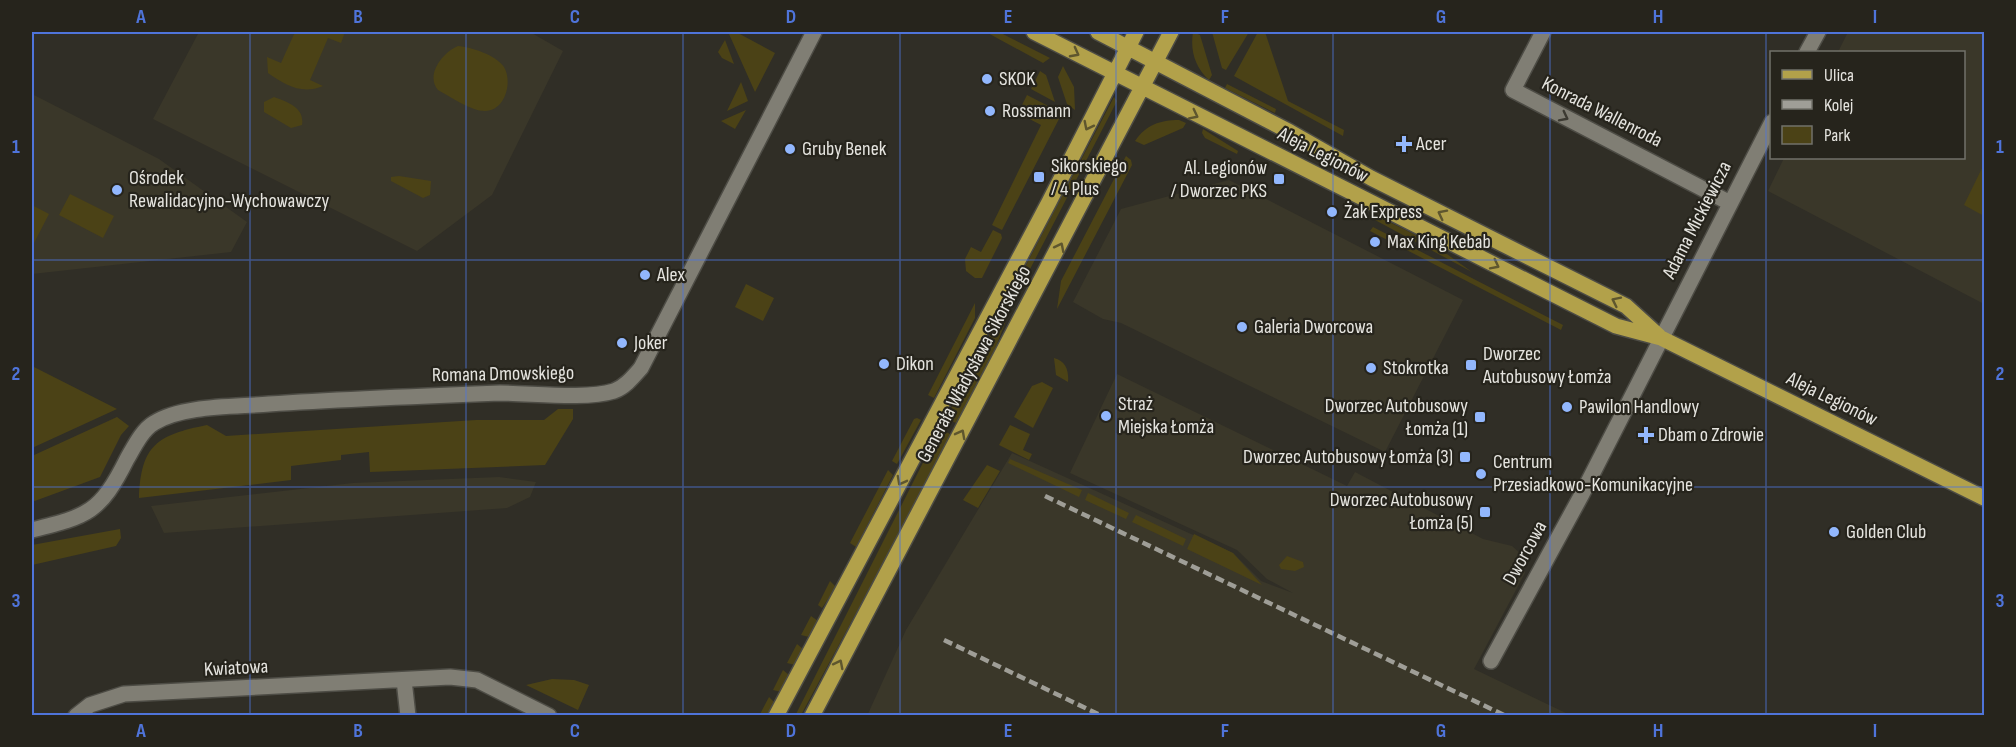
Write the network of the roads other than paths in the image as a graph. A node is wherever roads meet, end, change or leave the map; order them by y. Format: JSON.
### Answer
{"nodes":[{"id":1,"x":814,"y":32,"type":"edge"},
{"id":2,"x":1034,"y":32,"type":"edge"},
{"id":3,"x":1098,"y":32,"type":"edge"},
{"id":4,"x":1136,"y":32,"type":"edge"},
{"id":5,"x":1172,"y":32,"type":"edge"},
{"id":6,"x":1543,"y":32,"type":"edge"},
{"id":7,"x":1818,"y":32,"type":"edge"},
{"id":8,"x":1128,"y":47,"type":"junction"},
{"id":9,"x":1808,"y":51,"type":"edge"},
{"id":10,"x":1156,"y":61,"type":"junction"},
{"id":11,"x":1115,"y":74,"type":"junction"},
{"id":12,"x":1142,"y":88,"type":"junction"},
{"id":13,"x":1770,"y":126,"type":"edge"},
{"id":14,"x":1730,"y":203,"type":"junction"},
{"id":15,"x":1661,"y":338,"type":"junction"},
{"id":16,"x":1984,"y":498,"type":"edge"},
{"id":17,"x":32,"y":530,"type":"edge"},
{"id":18,"x":1491,"y":661,"type":"dead end"},
{"id":19,"x":404,"y":680,"type":"junction"},
{"id":20,"x":76,"y":716,"type":"edge"},
{"id":21,"x":408,"y":716,"type":"edge"},
{"id":22,"x":549,"y":716,"type":"edge"},
{"id":23,"x":777,"y":716,"type":"edge"},
{"id":24,"x":812,"y":716,"type":"edge"}],
"edges":[{"from":1,"to":17,"type":"street","name":"Romana Dmowskiego"},
{"from":2,"to":11,"type":"main road","name":"Aleja Legionów","one_way":true},
{"from":3,"to":8,"type":"main road","name":"Aleja Legionów"},
{"from":4,"to":8,"type":"main road","name":"Generała Władysława Sikorskiego"},
{"from":5,"to":10,"type":"main road","name":"Generała Władysława Sikorskiego"},
{"from":6,"to":14,"type":"street","name":"Konrada Wallenroda","one_way":true},
{"from":7,"to":9,"type":"street"},
{"from":8,"to":10,"type":"main road","name":"Aleja Legionów"},
{"from":8,"to":11,"type":"main road","name":"Generała Władysława Sikorskiego"},
{"from":10,"to":12,"type":"main road","name":"Generała Władysława Sikorskiego"},
{"from":15,"to":10,"type":"main road","name":"Aleja Legionów","one_way":true},
{"from":11,"to":12,"type":"main road","name":"Aleja Legionów"},
{"from":11,"to":23,"type":"main road","name":"Generała Władysława Sikorskiego","one_way":true},
{"from":12,"to":15,"type":"main road","name":"Aleja Legionów","one_way":true},
{"from":24,"to":12,"type":"main road","name":"Generała Władysława Sikorskiego","one_way":true},
{"from":13,"to":14,"type":"street","name":"Adama Mickiewicza"},
{"from":14,"to":15,"type":"street","name":"Adama Mickiewicza"},
{"from":15,"to":16,"type":"main road","name":"Aleja Legionów"},
{"from":15,"to":18,"type":"street","name":"Dworcowa"},
{"from":19,"to":20,"type":"street","name":"Kwiatowa"},
{"from":19,"to":21,"type":"street"},
{"from":19,"to":22,"type":"street","name":"Kwiatowa"}]}
